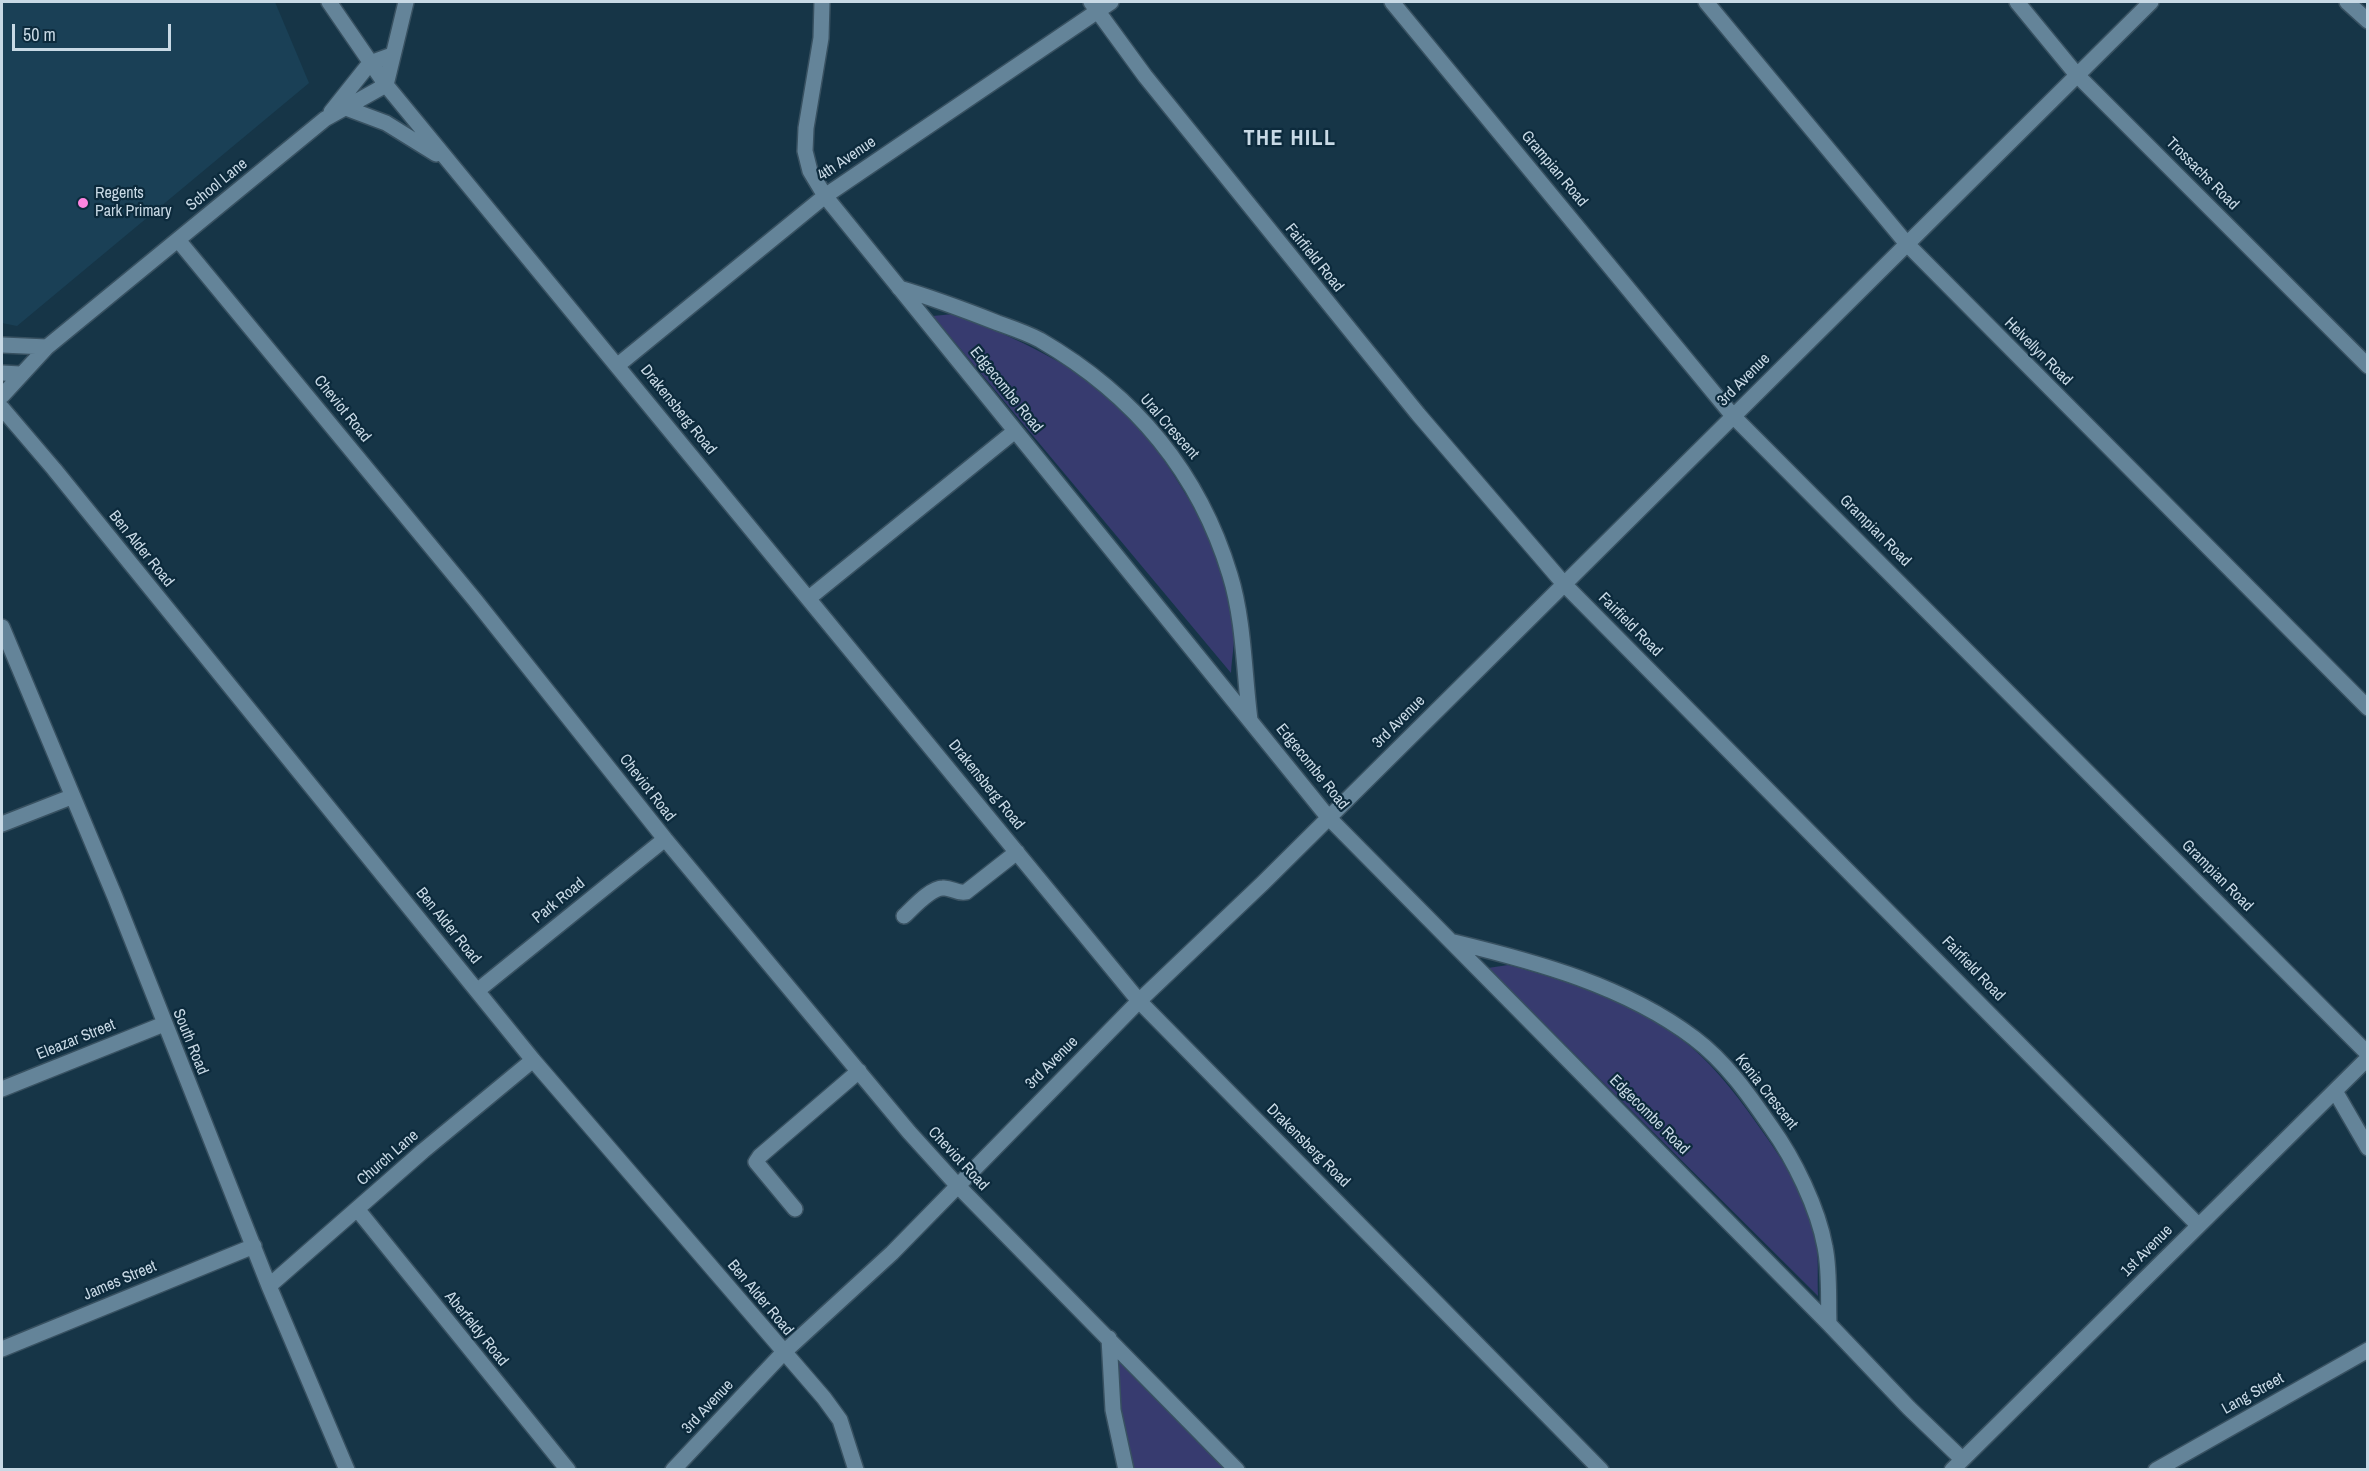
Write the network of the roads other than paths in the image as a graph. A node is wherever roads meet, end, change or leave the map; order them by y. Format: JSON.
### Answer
{"nodes":[{"id":1,"x":329,"y":2,"type":"edge"},
{"id":2,"x":406,"y":2,"type":"edge"},
{"id":3,"x":822,"y":2,"type":"edge"},
{"id":4,"x":1111,"y":2,"type":"edge"},
{"id":5,"x":1392,"y":2,"type":"edge"},
{"id":6,"x":1706,"y":2,"type":"edge"},
{"id":7,"x":2017,"y":2,"type":"edge"},
{"id":8,"x":2151,"y":2,"type":"edge"},
{"id":9,"x":2347,"y":2,"type":"edge"},
{"id":10,"x":1094,"y":6,"type":"edge"},
{"id":11,"x":2367,"y":21,"type":"edge"},
{"id":12,"x":392,"y":55,"type":"junction"},
{"id":13,"x":370,"y":63,"type":"junction"},
{"id":14,"x":2077,"y":75,"type":"junction"},
{"id":15,"x":386,"y":85,"type":"junction"},
{"id":16,"x":346,"y":108,"type":"junction"},
{"id":17,"x":325,"y":119,"type":"junction"},
{"id":18,"x":451,"y":164,"type":"junction"},
{"id":19,"x":825,"y":195,"type":"junction"},
{"id":20,"x":178,"y":240,"type":"junction"},
{"id":21,"x":1906,"y":244,"type":"junction"},
{"id":22,"x":899,"y":288,"type":"junction"},
{"id":23,"x":2,"y":345,"type":"edge"},
{"id":24,"x":47,"y":347,"type":"junction"},
{"id":25,"x":618,"y":365,"type":"junction"},
{"id":26,"x":2367,"y":366,"type":"edge"},
{"id":27,"x":2,"y":373,"type":"edge"},
{"id":28,"x":20,"y":374,"type":"junction"},
{"id":29,"x":2,"y":396,"type":"edge"},
{"id":30,"x":2,"y":408,"type":"edge"},
{"id":31,"x":1733,"y":416,"type":"junction"},
{"id":32,"x":1015,"y":431,"type":"junction"},
{"id":33,"x":1564,"y":584,"type":"junction"},
{"id":34,"x":809,"y":598,"type":"junction"},
{"id":35,"x":2,"y":627,"type":"edge"},
{"id":36,"x":2367,"y":708,"type":"edge"},
{"id":37,"x":1250,"y":720,"type":"junction"},
{"id":38,"x":71,"y":797,"type":"junction"},
{"id":39,"x":1328,"y":817,"type":"junction"},
{"id":40,"x":2,"y":824,"type":"edge"},
{"id":41,"x":665,"y":839,"type":"junction"},
{"id":42,"x":1017,"y":852,"type":"junction"},
{"id":43,"x":904,"y":916,"type":"dead end"},
{"id":44,"x":1453,"y":942,"type":"junction"},
{"id":45,"x":477,"y":991,"type":"junction"},
{"id":46,"x":1139,"y":1001,"type":"junction"},
{"id":47,"x":164,"y":1024,"type":"junction"},
{"id":48,"x":2367,"y":1056,"type":"edge"},
{"id":49,"x":533,"y":1060,"type":"junction"},
{"id":50,"x":859,"y":1071,"type":"junction"},
{"id":51,"x":2,"y":1089,"type":"edge"},
{"id":52,"x":2335,"y":1091,"type":"junction"},
{"id":53,"x":2367,"y":1148,"type":"edge"},
{"id":54,"x":957,"y":1185,"type":"junction"},
{"id":55,"x":357,"y":1209,"type":"junction"},
{"id":56,"x":795,"y":1209,"type":"dead end"},
{"id":57,"x":2198,"y":1225,"type":"junction"},
{"id":58,"x":254,"y":1246,"type":"junction"},
{"id":59,"x":269,"y":1286,"type":"junction"},
{"id":60,"x":1829,"y":1324,"type":"junction"},
{"id":61,"x":1109,"y":1338,"type":"junction"},
{"id":62,"x":2,"y":1349,"type":"edge"},
{"id":63,"x":2367,"y":1350,"type":"edge"},
{"id":64,"x":783,"y":1353,"type":"junction"},
{"id":65,"x":1957,"y":1464,"type":"edge"},
{"id":66,"x":347,"y":1470,"type":"edge"},
{"id":67,"x":568,"y":1470,"type":"edge"},
{"id":68,"x":673,"y":1470,"type":"edge"},
{"id":69,"x":856,"y":1470,"type":"edge"},
{"id":70,"x":1126,"y":1470,"type":"edge"},
{"id":71,"x":1238,"y":1470,"type":"edge"},
{"id":72,"x":1601,"y":1470,"type":"edge"},
{"id":73,"x":2156,"y":1470,"type":"edge"}],
"edges":[{"from":1,"to":13,"type":"street","name":"Drakensberg Road"},
{"from":2,"to":12,"type":"street"},
{"from":3,"to":19,"type":"street","name":"Edgecombe Road"},
{"from":4,"to":10,"type":"street","name":"4th Avenue"},
{"from":5,"to":31,"type":"street","name":"Grampian Road"},
{"from":6,"to":21,"type":"street","name":"Helvellyn Road"},
{"from":7,"to":14,"type":"street","name":"Trossachs Road"},
{"from":8,"to":14,"type":"street","name":"3rd Avenue"},
{"from":9,"to":11,"type":"street"},
{"from":10,"to":19,"type":"street","name":"4th Avenue"},
{"from":10,"to":33,"type":"street","name":"Fairfield Road"},
{"from":12,"to":13,"type":"street"},
{"from":12,"to":15,"type":"street"},
{"from":13,"to":15,"type":"street","name":"Drakensberg Road"},
{"from":13,"to":17,"type":"street","name":"School Lane"},
{"from":14,"to":21,"type":"street","name":"3rd Avenue"},
{"from":14,"to":26,"type":"street","name":"Trossachs Road"},
{"from":15,"to":16,"type":"street","name":"School Lane"},
{"from":15,"to":18,"type":"street","name":"Drakensberg Road"},
{"from":16,"to":17,"type":"street","name":"School Lane"},
{"from":16,"to":18,"type":"street"},
{"from":17,"to":20,"type":"street","name":"School Lane"},
{"from":18,"to":25,"type":"street","name":"Drakensberg Road"},
{"from":19,"to":22,"type":"street","name":"Edgecombe Road"},
{"from":19,"to":25,"type":"street","name":"4th Avenue"},
{"from":20,"to":24,"type":"street","name":"School Lane"},
{"from":20,"to":41,"type":"street","name":"Cheviot Road"},
{"from":21,"to":31,"type":"street","name":"3rd Avenue"},
{"from":21,"to":36,"type":"street","name":"Helvellyn Road"},
{"from":22,"to":32,"type":"street","name":"Edgecombe Road"},
{"from":22,"to":37,"type":"street","name":"Ural Crescent"},
{"from":23,"to":24,"type":"street"},
{"from":24,"to":28,"type":"street","name":"School Lane"},
{"from":25,"to":34,"type":"street","name":"Drakensberg Road"},
{"from":27,"to":28,"type":"street"},
{"from":28,"to":29,"type":"street","name":"School Lane"},
{"from":30,"to":45,"type":"street","name":"Ben Alder Road"},
{"from":31,"to":33,"type":"street","name":"3rd Avenue"},
{"from":31,"to":48,"type":"street","name":"Grampian Road"},
{"from":32,"to":34,"type":"street"},
{"from":32,"to":37,"type":"street","name":"Edgecombe Road"},
{"from":33,"to":39,"type":"street","name":"3rd Avenue"},
{"from":33,"to":57,"type":"street","name":"Fairfield Road"},
{"from":34,"to":42,"type":"street","name":"Drakensberg Road"},
{"from":35,"to":38,"type":"street","name":"South Road"},
{"from":37,"to":39,"type":"street","name":"Edgecombe Road"},
{"from":38,"to":40,"type":"street"},
{"from":38,"to":47,"type":"street","name":"South Road"},
{"from":39,"to":44,"type":"street","name":"Edgecombe Road"},
{"from":39,"to":46,"type":"street","name":"3rd Avenue"},
{"from":41,"to":45,"type":"street","name":"Park Road"},
{"from":41,"to":50,"type":"street","name":"Cheviot Road"},
{"from":42,"to":43,"type":"street"},
{"from":42,"to":46,"type":"street","name":"Drakensberg Road"},
{"from":44,"to":60,"type":"street","name":"Edgecombe Road"},
{"from":44,"to":60,"type":"street","name":"Kenia Crescent"},
{"from":45,"to":49,"type":"street","name":"Ben Alder Road"},
{"from":46,"to":54,"type":"street","name":"3rd Avenue"},
{"from":46,"to":72,"type":"street","name":"Drakensberg Road"},
{"from":47,"to":51,"type":"street","name":"Eleazar Street"},
{"from":47,"to":58,"type":"street","name":"South Road"},
{"from":48,"to":52,"type":"street","name":"1st Avenue"},
{"from":49,"to":55,"type":"street","name":"Church Lane"},
{"from":49,"to":64,"type":"street","name":"Ben Alder Road"},
{"from":50,"to":54,"type":"street","name":"Cheviot Road"},
{"from":50,"to":56,"type":"street"},
{"from":52,"to":53,"type":"street"},
{"from":52,"to":57,"type":"street","name":"1st Avenue"},
{"from":54,"to":61,"type":"street","name":"Cheviot Road"},
{"from":54,"to":64,"type":"street","name":"3rd Avenue"},
{"from":55,"to":59,"type":"street","name":"Church Lane"},
{"from":55,"to":67,"type":"street","name":"Aberfeldy Road"},
{"from":57,"to":65,"type":"street","name":"1st Avenue"},
{"from":58,"to":59,"type":"street","name":"South Road"},
{"from":58,"to":62,"type":"street","name":"James Street"},
{"from":59,"to":66,"type":"street","name":"South Road"},
{"from":60,"to":65,"type":"street","name":"Edgecombe Road"},
{"from":61,"to":70,"type":"street"},
{"from":61,"to":71,"type":"street","name":"Cheviot Road"},
{"from":63,"to":73,"type":"street","name":"Lang Street"},
{"from":64,"to":68,"type":"street","name":"3rd Avenue"},
{"from":64,"to":69,"type":"street","name":"Ben Alder Road"}]}
